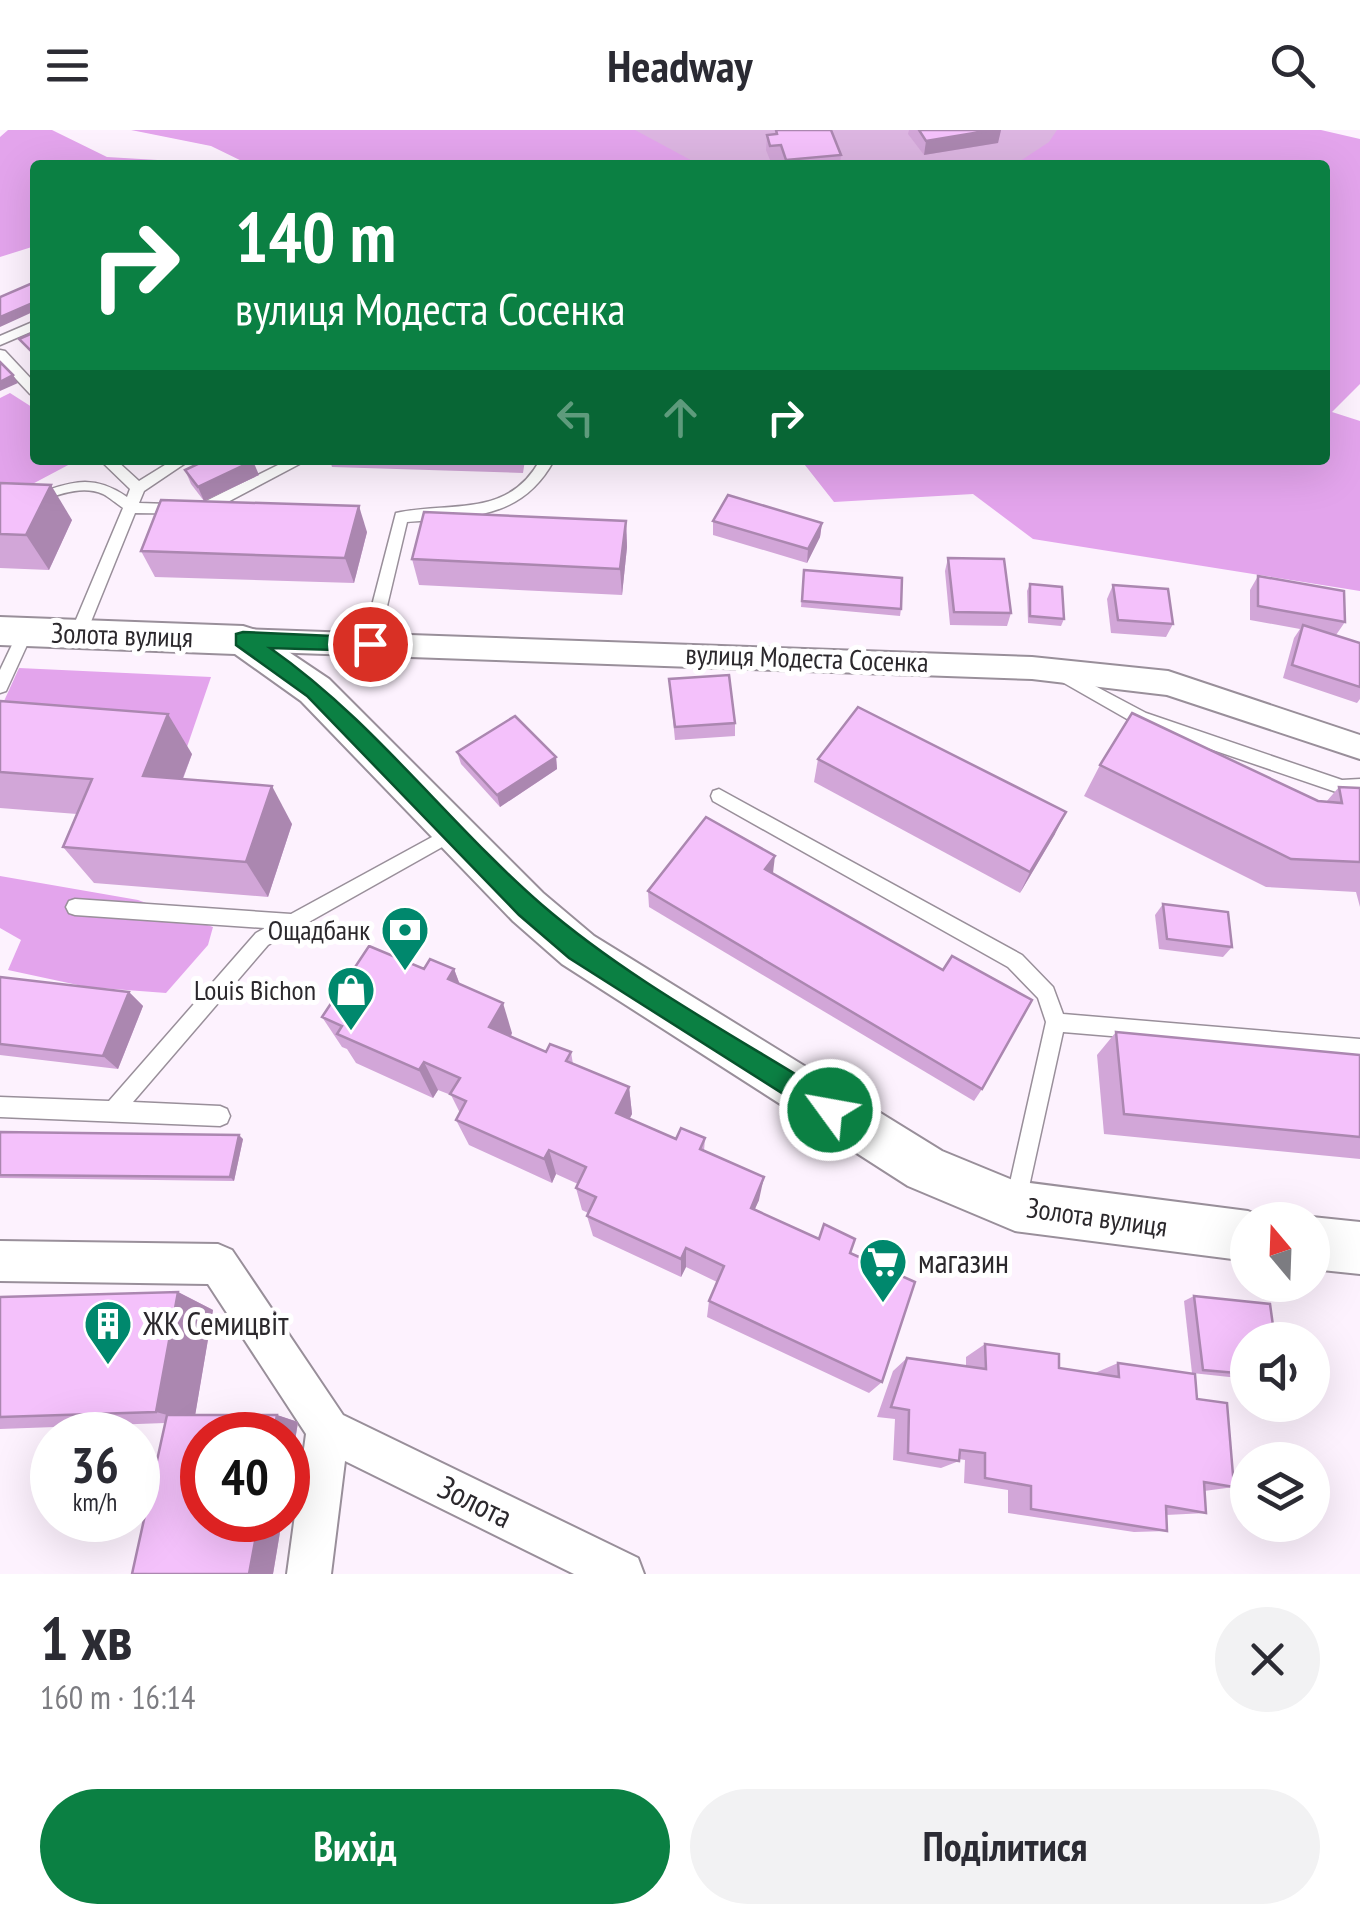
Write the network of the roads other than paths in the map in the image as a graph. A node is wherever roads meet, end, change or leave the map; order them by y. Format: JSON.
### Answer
{"nodes":[{"id":1,"x":30,"y":327,"type":"edge"},
{"id":2,"x":0,"y":341,"type":"edge"},
{"id":3,"x":0,"y":354,"type":"edge"},
{"id":4,"x":30,"y":386,"type":"edge"},
{"id":5,"x":113,"y":465,"type":"edge"},
{"id":6,"x":175,"y":465,"type":"edge"},
{"id":7,"x":290,"y":465,"type":"edge"},
{"id":8,"x":544,"y":465,"type":"edge"},
{"id":9,"x":138,"y":488,"type":"junction"},
{"id":10,"x":0,"y":503,"type":"edge"},
{"id":11,"x":132,"y":508,"type":"junction"},
{"id":12,"x":12,"y":632,"type":"edge"},
{"id":13,"x":78,"y":634,"type":"junction"},
{"id":14,"x":243,"y":640,"type":"junction"},
{"id":15,"x":370,"y":644,"type":"junction"},
{"id":16,"x":1056,"y":671,"type":"junction"},
{"id":17,"x":0,"y":687,"type":"edge"},
{"id":18,"x":1360,"y":747,"type":"edge"},
{"id":19,"x":1360,"y":786,"type":"edge"},
{"id":20,"x":720,"y":796,"type":"dead end"},
{"id":21,"x":454,"y":832,"type":"junction"},
{"id":22,"x":75,"y":908,"type":"edge"},
{"id":23,"x":293,"y":922,"type":"junction"},
{"id":24,"x":1056,"y":1022,"type":"junction"},
{"id":25,"x":1360,"y":1048,"type":"edge"},
{"id":26,"x":0,"y":1108,"type":"edge"},
{"id":27,"x":113,"y":1111,"type":"junction"},
{"id":28,"x":220,"y":1116,"type":"dead end"},
{"id":29,"x":1015,"y":1206,"type":"junction"},
{"id":30,"x":1230,"y":1234,"type":"edge"},
{"id":31,"x":1330,"y":1245,"type":"edge"},
{"id":32,"x":1360,"y":1248,"type":"edge"},
{"id":33,"x":0,"y":1261,"type":"edge"},
{"id":34,"x":328,"y":1430,"type":"junction"},
{"id":35,"x":309,"y":1574,"type":"edge"},
{"id":36,"x":622,"y":1574,"type":"edge"}],
"edges":[{"from":1,"to":2,"type":"lane"},
{"from":3,"to":4,"type":"lane"},
{"from":5,"to":9,"type":"lane"},
{"from":6,"to":9,"type":"lane"},
{"from":7,"to":11,"type":"lane"},
{"from":8,"to":15,"type":"lane"},
{"from":9,"to":11,"type":"lane"},
{"from":10,"to":11,"type":"lane"},
{"from":11,"to":13,"type":"lane"},
{"from":12,"to":13,"type":"street","name":"Золота вулиця"},
{"from":12,"to":17,"type":"lane"},
{"from":13,"to":14,"type":"street","name":"Золота вулиця"},
{"from":14,"to":15,"type":"street","name":"вулиця Модеста Сосенка"},
{"from":14,"to":21,"type":"street","name":"Золота вулиця"},
{"from":15,"to":16,"type":"street","name":"вулиця Модеста Сосенка"},
{"from":16,"to":18,"type":"street","name":"вулиця Модеста Сосенка"},
{"from":16,"to":19,"type":"lane"},
{"from":20,"to":24,"type":"lane"},
{"from":21,"to":23,"type":"lane"},
{"from":21,"to":29,"type":"street","name":"Золота вулиця"},
{"from":22,"to":23,"type":"lane"},
{"from":23,"to":27,"type":"lane"},
{"from":24,"to":25,"type":"lane"},
{"from":24,"to":29,"type":"lane"},
{"from":26,"to":27,"type":"lane"},
{"from":27,"to":28,"type":"lane"},
{"from":29,"to":30,"type":"street","name":"Золота вулиця"},
{"from":31,"to":32,"type":"street"},
{"from":33,"to":34,"type":"street"},
{"from":34,"to":35,"type":"street"},
{"from":34,"to":36,"type":"street","name":"Золота"}]}
